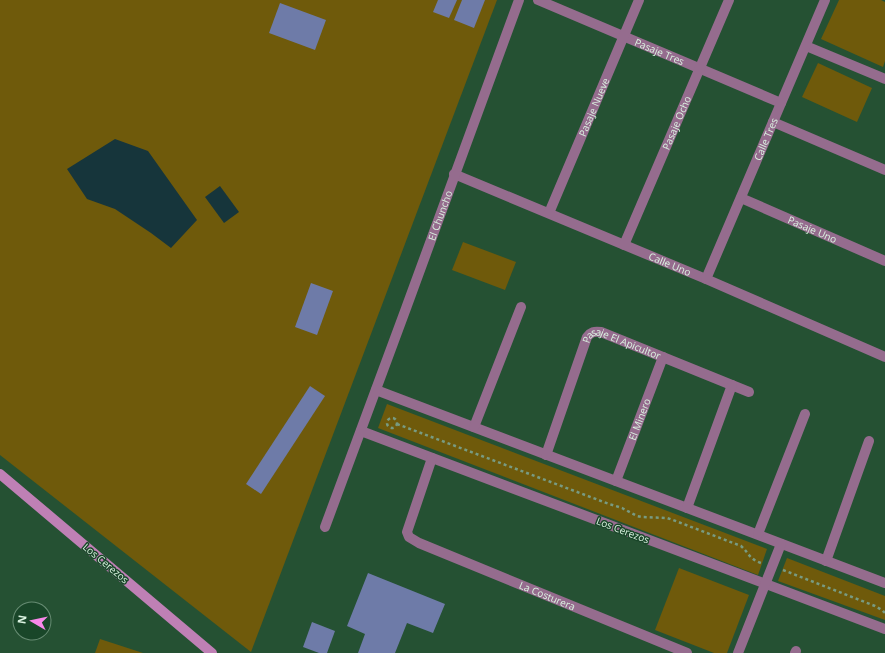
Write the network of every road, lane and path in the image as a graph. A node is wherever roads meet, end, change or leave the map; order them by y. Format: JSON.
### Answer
{"nodes":[{"id":1,"x":519,"y":0,"type":"edge"},
{"id":2,"x":538,"y":0,"type":"edge"},
{"id":3,"x":639,"y":0,"type":"edge"},
{"id":4,"x":729,"y":0,"type":"edge"},
{"id":5,"x":825,"y":0,"type":"edge"},
{"id":6,"x":624,"y":36,"type":"junction"},
{"id":7,"x":806,"y":46,"type":"junction"},
{"id":8,"x":700,"y":68,"type":"junction"},
{"id":9,"x":885,"y":80,"type":"edge"},
{"id":10,"x":781,"y":103,"type":"junction"},
{"id":11,"x":773,"y":122,"type":"junction"},
{"id":12,"x":885,"y":170,"type":"edge"},
{"id":13,"x":454,"y":174,"type":"junction"},
{"id":14,"x":741,"y":198,"type":"junction"},
{"id":15,"x":549,"y":213,"type":"junction"},
{"id":16,"x":624,"y":245,"type":"junction"},
{"id":17,"x":885,"y":261,"type":"edge"},
{"id":18,"x":706,"y":279,"type":"junction"},
{"id":19,"x":521,"y":307,"type":"dead end"},
{"id":20,"x":663,"y":357,"type":"junction"},
{"id":21,"x":885,"y":357,"type":"edge"},
{"id":22,"x":732,"y":385,"type":"junction"},
{"id":23,"x":376,"y":390,"type":"junction"},
{"id":24,"x":749,"y":392,"type":"dead end"},
{"id":25,"x":804,"y":414,"type":"dead end"},
{"id":26,"x":383,"y":420,"type":"dead end"},
{"id":27,"x":388,"y":422,"type":"junction"},
{"id":28,"x":397,"y":424,"type":"junction"},
{"id":29,"x":474,"y":427,"type":"junction"},
{"id":30,"x":361,"y":431,"type":"junction"},
{"id":31,"x":869,"y":441,"type":"dead end"},
{"id":32,"x":546,"y":454,"type":"junction"},
{"id":33,"x":432,"y":458,"type":"junction"},
{"id":34,"x":0,"y":474,"type":"edge"},
{"id":35,"x":616,"y":481,"type":"junction"},
{"id":36,"x":687,"y":508,"type":"junction"},
{"id":37,"x":325,"y":527,"type":"dead end"},
{"id":38,"x":758,"y":534,"type":"junction"},
{"id":39,"x":781,"y":544,"type":"junction"},
{"id":40,"x":826,"y":561,"type":"junction"},
{"id":41,"x":772,"y":567,"type":"junction"},
{"id":42,"x":885,"y":583,"type":"edge"},
{"id":43,"x":766,"y":584,"type":"junction"},
{"id":44,"x":885,"y":613,"type":"edge"},
{"id":45,"x":885,"y":628,"type":"edge"},
{"id":46,"x":212,"y":653,"type":"edge"},
{"id":47,"x":687,"y":653,"type":"edge"},
{"id":48,"x":738,"y":653,"type":"edge"}],
"edges":[{"from":1,"to":13,"type":"street","name":"El Chuncho"},
{"from":2,"to":6,"type":"street","name":"Pasaje Tres"},
{"from":3,"to":6,"type":"street","name":"Pasaje Nueve"},
{"from":4,"to":8,"type":"street","name":"Pasaje Ocho"},
{"from":5,"to":7,"type":"street","name":"Calle Tres"},
{"from":6,"to":8,"type":"street","name":"Pasaje Tres"},
{"from":6,"to":15,"type":"street","name":"Pasaje Nueve"},
{"from":7,"to":9,"type":"street"},
{"from":7,"to":10,"type":"street","name":"Calle Tres"},
{"from":8,"to":10,"type":"street","name":"Pasaje Tres"},
{"from":8,"to":16,"type":"street","name":"Pasaje Ocho"},
{"from":10,"to":11,"type":"street","name":"Calle Tres"},
{"from":11,"to":12,"type":"street"},
{"from":11,"to":14,"type":"street","name":"Calle Tres"},
{"from":13,"to":15,"type":"street","name":"Calle Uno"},
{"from":13,"to":23,"type":"street","name":"El Chuncho"},
{"from":14,"to":17,"type":"street","name":"Pasaje Uno"},
{"from":14,"to":18,"type":"street","name":"Calle Tres"},
{"from":15,"to":16,"type":"street","name":"Calle Uno"},
{"from":16,"to":18,"type":"street","name":"Calle Uno"},
{"from":18,"to":21,"type":"street","name":"Calle Uno"},
{"from":19,"to":29,"type":"street"},
{"from":20,"to":22,"type":"street","name":"Pasaje El Apicultor"},
{"from":20,"to":32,"type":"street","name":"Pasaje El Apicultor"},
{"from":20,"to":35,"type":"street","name":"El Minero"},
{"from":22,"to":24,"type":"street","name":"Pasaje El Apicultor"},
{"from":22,"to":36,"type":"street"},
{"from":23,"to":29,"type":"street"},
{"from":23,"to":30,"type":"street","name":"El Chuncho"},
{"from":25,"to":38,"type":"street"},
{"from":26,"to":27,"type":"path"},
{"from":27,"to":28,"type":"path"},
{"from":27,"to":28,"type":"path"},
{"from":28,"to":41,"type":"path"},
{"from":29,"to":32,"type":"street"},
{"from":30,"to":33,"type":"street","name":"Los Cerezos"},
{"from":30,"to":37,"type":"street","name":"El Chuncho"},
{"from":31,"to":40,"type":"street"},
{"from":32,"to":35,"type":"street"},
{"from":33,"to":43,"type":"street","name":"Los Cerezos"},
{"from":33,"to":47,"type":"street","name":"La Costurera"},
{"from":34,"to":46,"type":"street","name":"Los Cerezos"},
{"from":35,"to":36,"type":"street"},
{"from":36,"to":38,"type":"street"},
{"from":38,"to":39,"type":"street"},
{"from":39,"to":40,"type":"street"},
{"from":39,"to":41,"type":"street"},
{"from":40,"to":42,"type":"street"},
{"from":41,"to":43,"type":"street"},
{"from":41,"to":44,"type":"path"},
{"from":43,"to":45,"type":"street","name":"Los Cerezos"},
{"from":43,"to":48,"type":"street"}]}
